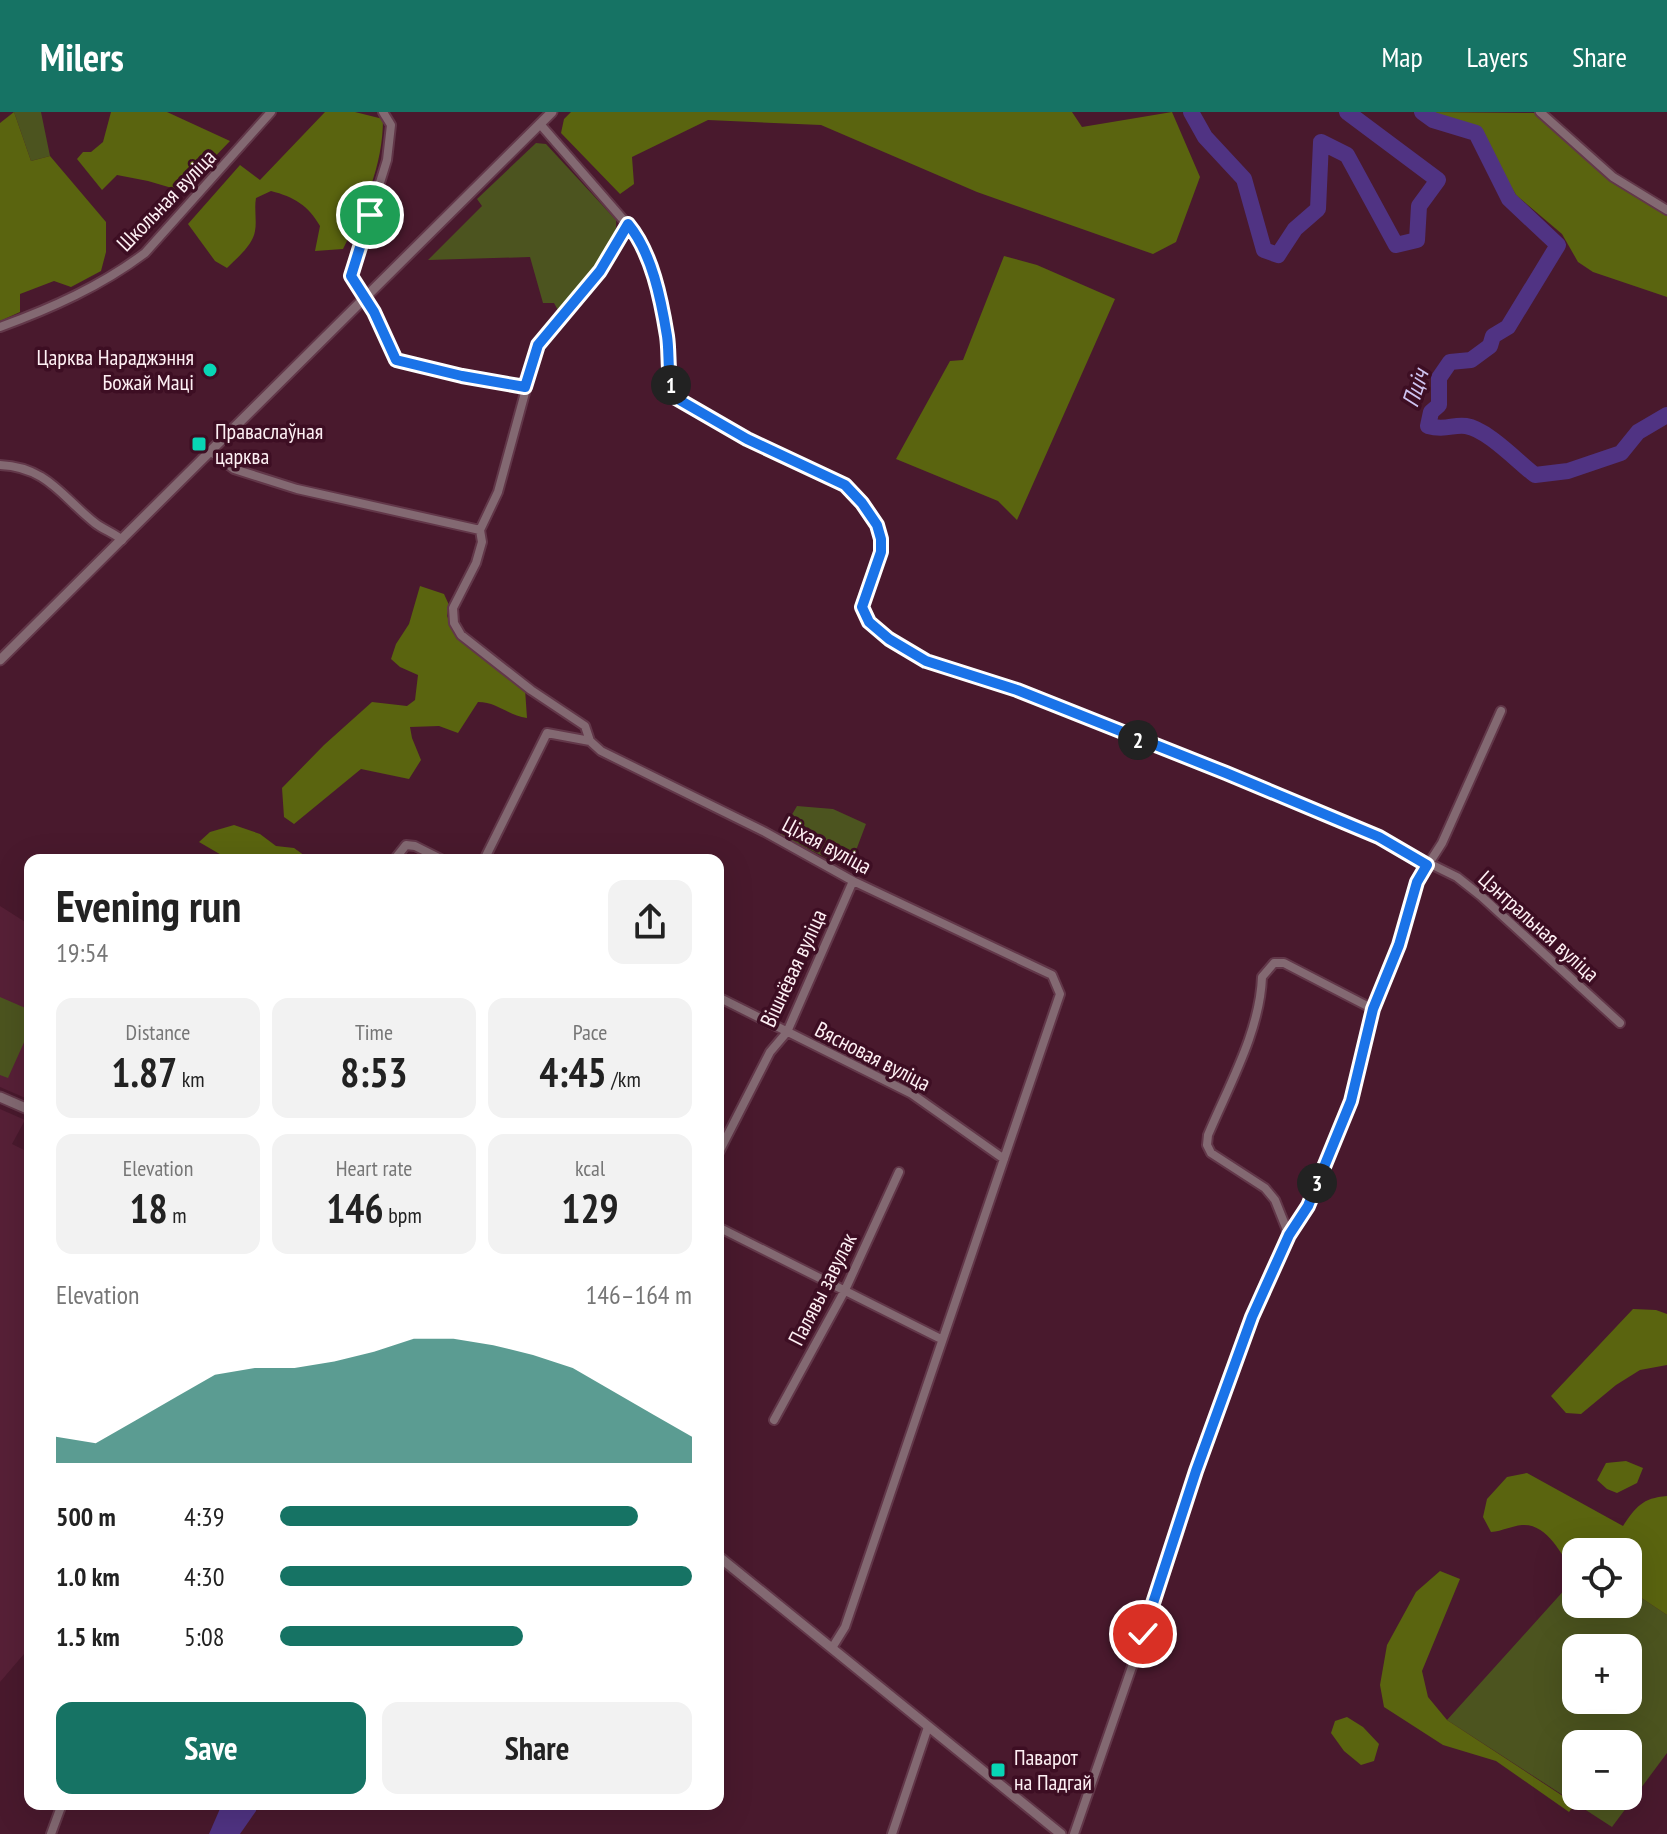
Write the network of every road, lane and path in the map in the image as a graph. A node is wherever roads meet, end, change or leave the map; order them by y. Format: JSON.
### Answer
{"nodes":[{"id":1,"x":271,"y":112,"type":"edge"},
{"id":2,"x":383,"y":112,"type":"edge"},
{"id":3,"x":552,"y":112,"type":"edge"},
{"id":4,"x":1540,"y":112,"type":"edge"},
{"id":5,"x":540,"y":124,"type":"junction"},
{"id":6,"x":1667,"y":210,"type":"edge"},
{"id":7,"x":628,"y":224,"type":"junction"},
{"id":8,"x":365,"y":297,"type":"junction"},
{"id":9,"x":0,"y":327,"type":"edge"},
{"id":10,"x":525,"y":387,"type":"junction"},
{"id":11,"x":210,"y":451,"type":"junction"},
{"id":12,"x":0,"y":465,"type":"edge"},
{"id":13,"x":480,"y":530,"type":"junction"},
{"id":14,"x":122,"y":540,"type":"junction"},
{"id":15,"x":0,"y":660,"type":"edge"},
{"id":16,"x":1501,"y":711,"type":"dead end"},
{"id":17,"x":590,"y":741,"type":"junction"},
{"id":18,"x":399,"y":854,"type":"edge"},
{"id":19,"x":431,"y":854,"type":"edge"},
{"id":20,"x":487,"y":854,"type":"edge"},
{"id":21,"x":1427,"y":865,"type":"junction"},
{"id":22,"x":853,"y":881,"type":"junction"},
{"id":23,"x":724,"y":1000,"type":"edge"},
{"id":24,"x":1373,"y":1009,"type":"junction"},
{"id":25,"x":1620,"y":1023,"type":"dead end"},
{"id":26,"x":787,"y":1032,"type":"junction"},
{"id":27,"x":0,"y":1097,"type":"edge"},
{"id":28,"x":24,"y":1107,"type":"edge"},
{"id":29,"x":724,"y":1142,"type":"edge"},
{"id":30,"x":1004,"y":1159,"type":"junction"},
{"id":31,"x":899,"y":1172,"type":"dead end"},
{"id":32,"x":724,"y":1230,"type":"edge"},
{"id":33,"x":1289,"y":1235,"type":"junction"},
{"id":34,"x":845,"y":1290,"type":"junction"},
{"id":35,"x":941,"y":1339,"type":"junction"},
{"id":36,"x":774,"y":1420,"type":"dead end"},
{"id":37,"x":724,"y":1561,"type":"edge"},
{"id":38,"x":832,"y":1648,"type":"junction"},
{"id":39,"x":928,"y":1727,"type":"junction"},
{"id":40,"x":60,"y":1810,"type":"edge"},
{"id":41,"x":51,"y":1834,"type":"edge"},
{"id":42,"x":892,"y":1834,"type":"edge"},
{"id":43,"x":1061,"y":1834,"type":"edge"},
{"id":44,"x":1074,"y":1834,"type":"edge"}],
"edges":[{"from":1,"to":9,"type":"street","name":"Школьная вуліца"},
{"from":2,"to":8,"type":"street"},
{"from":3,"to":5,"type":"street"},
{"from":4,"to":6,"type":"street"},
{"from":5,"to":7,"type":"street"},
{"from":5,"to":8,"type":"street"},
{"from":7,"to":10,"type":"street"},
{"from":7,"to":21,"type":"street","name":"Цэнтральная вуліца"},
{"from":8,"to":10,"type":"street"},
{"from":8,"to":11,"type":"street"},
{"from":10,"to":13,"type":"street"},
{"from":11,"to":13,"type":"street"},
{"from":11,"to":14,"type":"street"},
{"from":12,"to":14,"type":"street"},
{"from":13,"to":17,"type":"street"},
{"from":14,"to":15,"type":"street"},
{"from":16,"to":21,"type":"street"},
{"from":17,"to":20,"type":"street"},
{"from":17,"to":22,"type":"street","name":"Ціхая вуліца"},
{"from":18,"to":19,"type":"street"},
{"from":21,"to":24,"type":"street"},
{"from":21,"to":25,"type":"street","name":"Цэнтральная вуліца"},
{"from":22,"to":26,"type":"street","name":"Вішнёвая вуліца"},
{"from":22,"to":30,"type":"street","name":"Ціхая вуліца"},
{"from":23,"to":26,"type":"street","name":"Вясновая вуліца"},
{"from":24,"to":33,"type":"street"},
{"from":24,"to":33,"type":"street"},
{"from":26,"to":29,"type":"street","name":"Вішнёвая вуліца"},
{"from":26,"to":30,"type":"street","name":"Вясновая вуліца"},
{"from":27,"to":28,"type":"street"},
{"from":30,"to":35,"type":"street"},
{"from":31,"to":34,"type":"street","name":"Палявы завулак"},
{"from":32,"to":34,"type":"street"},
{"from":33,"to":44,"type":"street"},
{"from":34,"to":35,"type":"street"},
{"from":34,"to":36,"type":"street","name":"Палявы завулак"},
{"from":35,"to":38,"type":"street"},
{"from":37,"to":38,"type":"street"},
{"from":38,"to":39,"type":"street"},
{"from":39,"to":42,"type":"street"},
{"from":39,"to":43,"type":"street"},
{"from":40,"to":41,"type":"street"}]}
